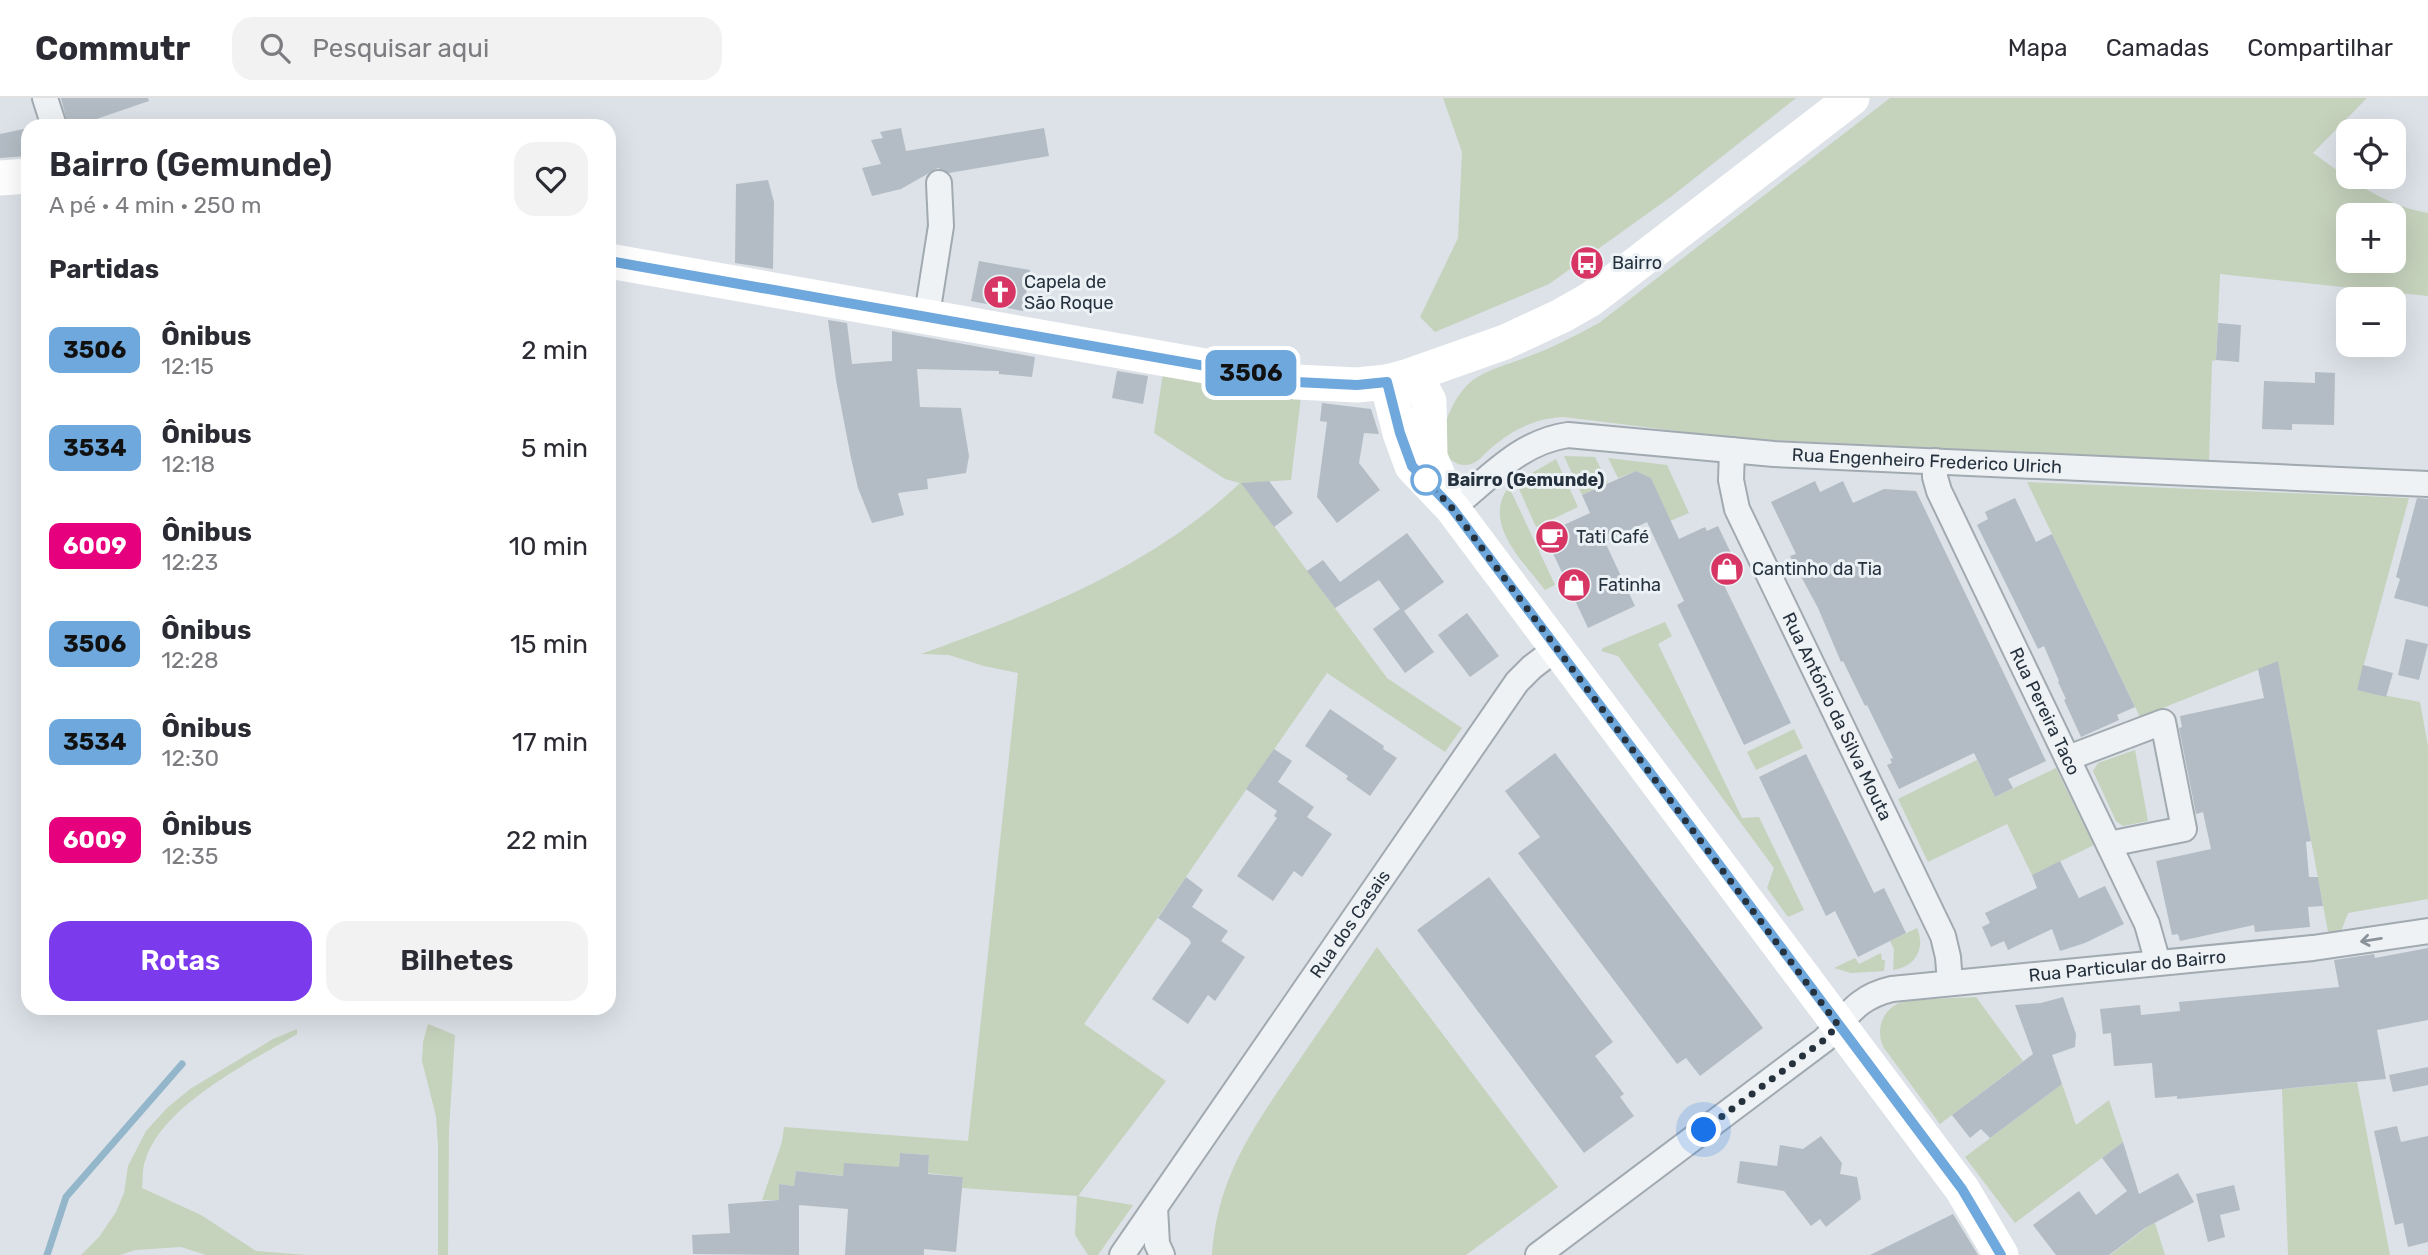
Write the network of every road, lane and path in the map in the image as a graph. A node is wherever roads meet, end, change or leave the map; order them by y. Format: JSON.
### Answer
{"nodes":[{"id":1,"x":45,"y":98,"type":"edge"},
{"id":2,"x":1852,"y":98,"type":"edge"},
{"id":3,"x":52,"y":119,"type":"edge"},
{"id":4,"x":21,"y":176,"type":"edge"},
{"id":5,"x":0,"y":178,"type":"edge"},
{"id":6,"x":939,"y":183,"type":"dead end"},
{"id":7,"x":616,"y":262,"type":"edge"},
{"id":8,"x":927,"y":315,"type":"junction"},
{"id":9,"x":1478,"y":351,"type":"junction"},
{"id":10,"x":1397,"y":380,"type":"junction"},
{"id":11,"x":1429,"y":433,"type":"junction"},
{"id":12,"x":1732,"y":450,"type":"junction"},
{"id":13,"x":1935,"y":461,"type":"junction"},
{"id":14,"x":2428,"y":484,"type":"edge"},
{"id":15,"x":1452,"y":508,"type":"junction"},
{"id":16,"x":1557,"y":648,"type":"junction"},
{"id":17,"x":2068,"y":758,"type":"junction"},
{"id":18,"x":2109,"y":844,"type":"junction"},
{"id":19,"x":2428,"y":931,"type":"edge"},
{"id":20,"x":2158,"y":962,"type":"junction"},
{"id":21,"x":1950,"y":984,"type":"junction"},
{"id":22,"x":1838,"y":1025,"type":"junction"},
{"id":23,"x":1155,"y":1208,"type":"junction"},
{"id":24,"x":2002,"y":1250,"type":"edge"},
{"id":25,"x":1122,"y":1255,"type":"edge"},
{"id":26,"x":1162,"y":1255,"type":"edge"},
{"id":27,"x":1538,"y":1255,"type":"edge"}],
"edges":[{"from":1,"to":3,"type":"street"},
{"from":2,"to":9,"type":"main road"},
{"from":4,"to":5,"type":"main road"},
{"from":6,"to":8,"type":"street"},
{"from":7,"to":8,"type":"main road"},
{"from":8,"to":10,"type":"main road"},
{"from":9,"to":10,"type":"main road"},
{"from":9,"to":11,"type":"main road"},
{"from":10,"to":11,"type":"main road"},
{"from":10,"to":15,"type":"main road"},
{"from":11,"to":15,"type":"main road"},
{"from":12,"to":13,"type":"street","name":"Rua Engenheiro Frederico Ulrich"},
{"from":12,"to":15,"type":"street","name":"Rua Engenheiro Frederico Ulrich"},
{"from":12,"to":21,"type":"street","name":"Rua António da Silva Mouta"},
{"from":13,"to":14,"type":"street","name":"Rua Engenheiro Frederico Ulrich"},
{"from":13,"to":17,"type":"street","name":"Rua Pereira Taco"},
{"from":15,"to":16,"type":"main road"},
{"from":16,"to":22,"type":"main road"},
{"from":16,"to":23,"type":"street","name":"Rua dos Casais"},
{"from":17,"to":18,"type":"street","name":"Rua Pereira Taco"},
{"from":17,"to":18,"type":"street"},
{"from":18,"to":20,"type":"street","name":"Rua Pereira Taco"},
{"from":19,"to":20,"type":"street","name":"Rua Particular do Bairro","one_way":true},
{"from":20,"to":21,"type":"street","name":"Rua Particular do Bairro"},
{"from":21,"to":22,"type":"street","name":"Rua Particular do Bairro"},
{"from":22,"to":24,"type":"main road"},
{"from":22,"to":27,"type":"street","name":"Rua Particular do Bairro"},
{"from":23,"to":25,"type":"street","name":"Rua dos Casais"},
{"from":23,"to":26,"type":"street"}]}
